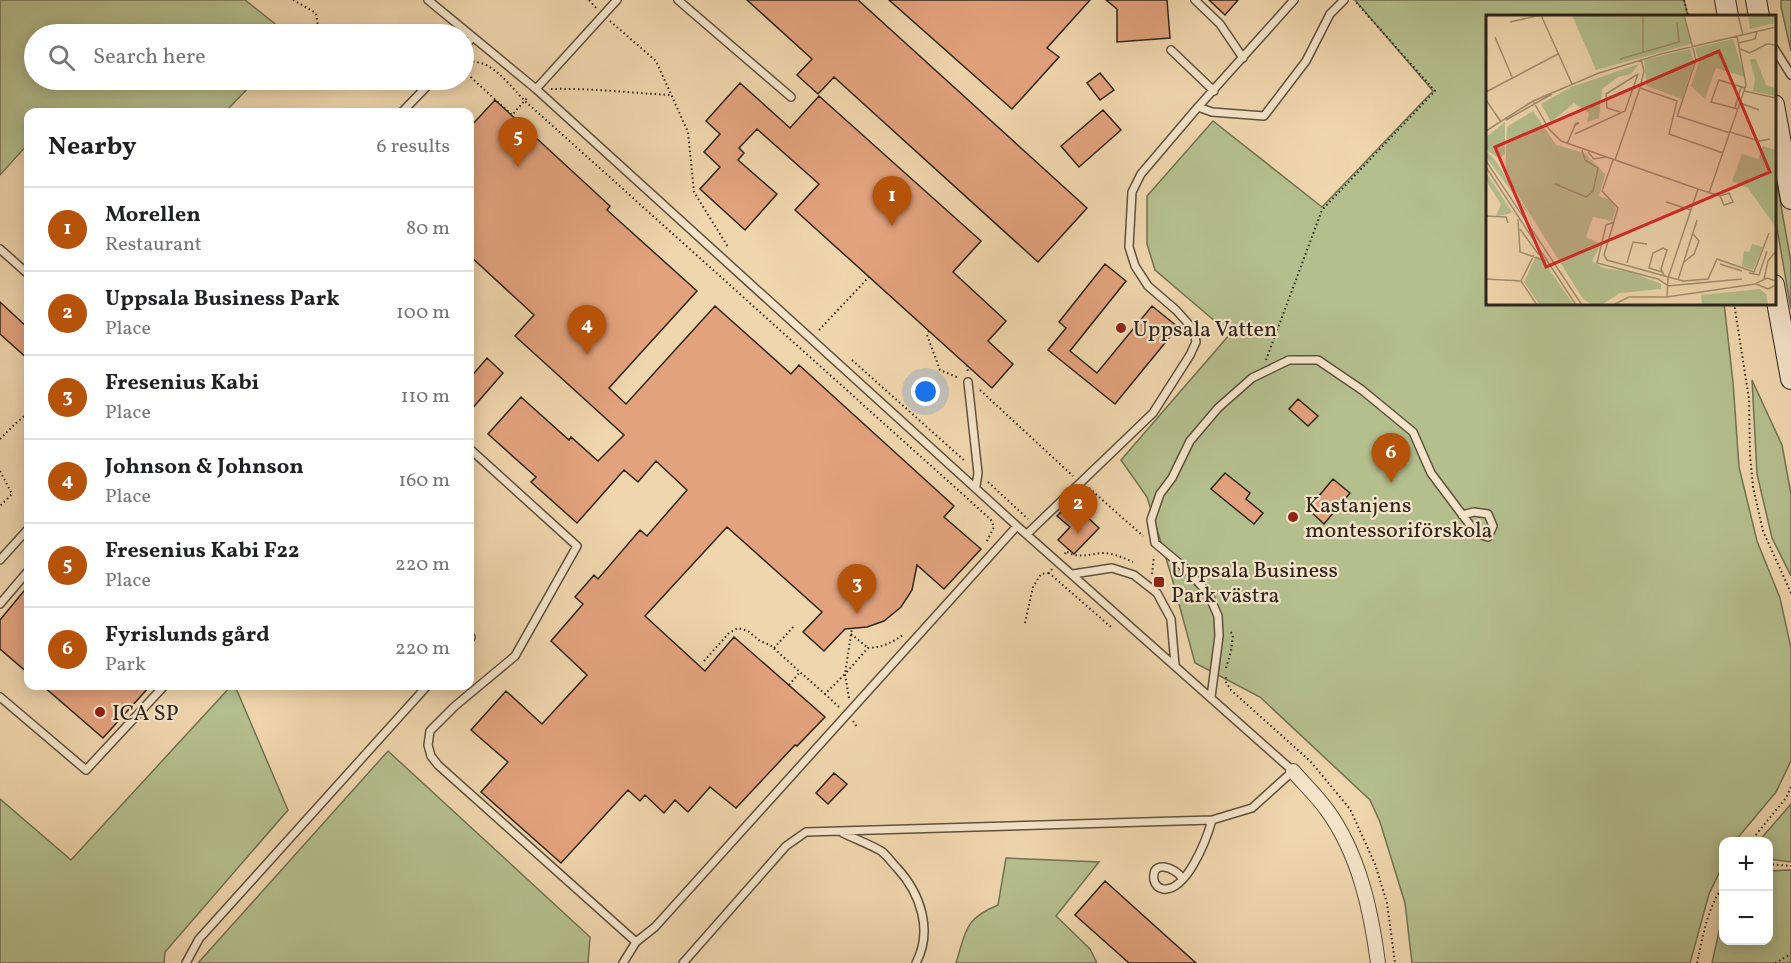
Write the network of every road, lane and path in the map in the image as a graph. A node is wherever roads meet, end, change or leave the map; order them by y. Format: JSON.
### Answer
{"nodes":[{"id":1,"x":293,"y":0,"type":"edge"},
{"id":2,"x":428,"y":0,"type":"edge"},
{"id":3,"x":589,"y":0,"type":"edge"},
{"id":4,"x":617,"y":0,"type":"edge"},
{"id":5,"x":678,"y":0,"type":"edge"},
{"id":6,"x":1195,"y":0,"type":"edge"},
{"id":7,"x":1294,"y":0,"type":"edge"},
{"id":8,"x":1344,"y":0,"type":"edge"},
{"id":9,"x":1354,"y":0,"type":"edge"},
{"id":10,"x":1684,"y":0,"type":"edge"},
{"id":11,"x":1725,"y":0,"type":"edge"},
{"id":12,"x":1755,"y":0,"type":"edge"},
{"id":13,"x":603,"y":15,"type":"junction"},
{"id":14,"x":1688,"y":15,"type":"edge"},
{"id":15,"x":1728,"y":15,"type":"edge"},
{"id":16,"x":1758,"y":15,"type":"edge"},
{"id":17,"x":318,"y":24,"type":"edge"},
{"id":18,"x":457,"y":24,"type":"edge"},
{"id":19,"x":474,"y":38,"type":"edge"},
{"id":20,"x":1171,"y":50,"type":"dead end"},
{"id":21,"x":1776,"y":51,"type":"edge"},
{"id":22,"x":1243,"y":58,"type":"junction"},
{"id":23,"x":474,"y":61,"type":"edge"},
{"id":24,"x":1791,"y":75,"type":"edge"},
{"id":25,"x":474,"y":80,"type":"edge"},
{"id":26,"x":536,"y":89,"type":"junction"},
{"id":27,"x":423,"y":90,"type":"edge"},
{"id":28,"x":1214,"y":91,"type":"junction"},
{"id":29,"x":672,"y":95,"type":"junction"},
{"id":30,"x":791,"y":97,"type":"dead end"},
{"id":31,"x":525,"y":101,"type":"junction"},
{"id":32,"x":1198,"y":107,"type":"junction"},
{"id":33,"x":406,"y":108,"type":"edge"},
{"id":34,"x":1776,"y":116,"type":"edge"},
{"id":35,"x":1791,"y":199,"type":"edge"},
{"id":36,"x":0,"y":249,"type":"edge"},
{"id":37,"x":730,"y":250,"type":"dead end"},
{"id":38,"x":24,"y":270,"type":"edge"},
{"id":39,"x":869,"y":277,"type":"dead end"},
{"id":40,"x":1776,"y":296,"type":"edge"},
{"id":41,"x":1734,"y":304,"type":"edge"},
{"id":42,"x":929,"y":331,"type":"dead end"},
{"id":43,"x":823,"y":334,"type":"dead end"},
{"id":44,"x":848,"y":357,"type":"dead end"},
{"id":45,"x":1261,"y":373,"type":"junction"},
{"id":46,"x":1791,"y":379,"type":"edge"},
{"id":47,"x":968,"y":382,"type":"junction"},
{"id":48,"x":24,"y":417,"type":"edge"},
{"id":49,"x":0,"y":439,"type":"edge"},
{"id":50,"x":474,"y":453,"type":"edge"},
{"id":51,"x":0,"y":471,"type":"edge"},
{"id":52,"x":978,"y":473,"type":"junction"},
{"id":53,"x":1081,"y":482,"type":"junction"},
{"id":54,"x":976,"y":486,"type":"junction"},
{"id":55,"x":0,"y":506,"type":"edge"},
{"id":56,"x":1462,"y":515,"type":"junction"},
{"id":57,"x":1017,"y":526,"type":"junction"},
{"id":58,"x":1036,"y":526,"type":"junction"},
{"id":59,"x":24,"y":533,"type":"edge"},
{"id":60,"x":1027,"y":534,"type":"junction"},
{"id":61,"x":1155,"y":543,"type":"junction"},
{"id":62,"x":984,"y":549,"type":"dead end"},
{"id":63,"x":3,"y":551,"type":"edge"},
{"id":64,"x":0,"y":560,"type":"edge"},
{"id":65,"x":1049,"y":573,"type":"dead end"},
{"id":66,"x":1073,"y":574,"type":"junction"},
{"id":67,"x":1152,"y":575,"type":"dead end"},
{"id":68,"x":24,"y":576,"type":"edge"},
{"id":69,"x":1791,"y":594,"type":"edge"},
{"id":70,"x":0,"y":604,"type":"edge"},
{"id":71,"x":1025,"y":623,"type":"dead end"},
{"id":72,"x":795,"y":625,"type":"dead end"},
{"id":73,"x":852,"y":628,"type":"dead end"},
{"id":74,"x":905,"y":633,"type":"dead end"},
{"id":75,"x":851,"y":634,"type":"junction"},
{"id":76,"x":774,"y":648,"type":"junction"},
{"id":77,"x":868,"y":648,"type":"junction"},
{"id":78,"x":704,"y":661,"type":"dead end"},
{"id":79,"x":1174,"y":665,"type":"junction"},
{"id":80,"x":800,"y":672,"type":"junction"},
{"id":81,"x":845,"y":674,"type":"junction"},
{"id":82,"x":789,"y":685,"type":"dead end"},
{"id":83,"x":160,"y":690,"type":"edge"},
{"id":84,"x":423,"y":690,"type":"edge"},
{"id":85,"x":825,"y":694,"type":"junction"},
{"id":86,"x":0,"y":697,"type":"edge"},
{"id":87,"x":1211,"y":697,"type":"junction"},
{"id":88,"x":848,"y":712,"type":"junction"},
{"id":89,"x":857,"y":727,"type":"dead end"},
{"id":90,"x":1293,"y":771,"type":"junction"},
{"id":91,"x":1791,"y":787,"type":"edge"},
{"id":92,"x":1212,"y":820,"type":"junction"},
{"id":93,"x":841,"y":832,"type":"junction"},
{"id":94,"x":1754,"y":837,"type":"edge"},
{"id":95,"x":1773,"y":864,"type":"edge"},
{"id":96,"x":1791,"y":866,"type":"edge"},
{"id":97,"x":1182,"y":878,"type":"dead end"},
{"id":98,"x":1719,"y":891,"type":"edge"},
{"id":99,"x":636,"y":942,"type":"junction"},
{"id":100,"x":1791,"y":954,"type":"edge"},
{"id":101,"x":186,"y":963,"type":"edge"},
{"id":102,"x":622,"y":963,"type":"edge"},
{"id":103,"x":682,"y":963,"type":"edge"},
{"id":104,"x":916,"y":963,"type":"edge"},
{"id":105,"x":1378,"y":963,"type":"edge"},
{"id":106,"x":1697,"y":963,"type":"edge"},
{"id":107,"x":1774,"y":963,"type":"edge"}],
"edges":[{"from":1,"to":17,"type":"path"},
{"from":2,"to":18,"type":"lane"},
{"from":3,"to":13,"type":"path"},
{"from":4,"to":13,"type":"lane"},
{"from":5,"to":30,"type":"lane"},
{"from":6,"to":22,"type":"lane"},
{"from":7,"to":22,"type":"lane"},
{"from":8,"to":32,"type":"lane"},
{"from":9,"to":45,"type":"path"},
{"from":10,"to":14,"type":"path"},
{"from":11,"to":15,"type":"main road"},
{"from":12,"to":16,"type":"main road"},
{"from":13,"to":26,"type":"lane"},
{"from":13,"to":29,"type":"path"},
{"from":19,"to":26,"type":"lane"},
{"from":20,"to":28,"type":"lane"},
{"from":21,"to":24,"type":"lane"},
{"from":22,"to":28,"type":"lane"},
{"from":23,"to":31,"type":"path"},
{"from":25,"to":31,"type":"path"},
{"from":26,"to":29,"type":"path"},
{"from":26,"to":31,"type":"path"},
{"from":26,"to":54,"type":"lane"},
{"from":27,"to":33,"type":"lane"},
{"from":28,"to":32,"type":"lane"},
{"from":29,"to":37,"type":"path"},
{"from":31,"to":62,"type":"path"},
{"from":32,"to":53,"type":"lane"},
{"from":34,"to":35,"type":"main road"},
{"from":36,"to":38,"type":"lane"},
{"from":39,"to":43,"type":"path"},
{"from":40,"to":46,"type":"main road"},
{"from":41,"to":69,"type":"path"},
{"from":42,"to":47,"type":"path"},
{"from":44,"to":52,"type":"path"},
{"from":45,"to":56,"type":"lane"},
{"from":45,"to":61,"type":"lane"},
{"from":47,"to":52,"type":"lane"},
{"from":47,"to":53,"type":"path"},
{"from":48,"to":49,"type":"path"},
{"from":50,"to":99,"type":"lane"},
{"from":51,"to":55,"type":"path"},
{"from":52,"to":54,"type":"lane"},
{"from":52,"to":58,"type":"path"},
{"from":53,"to":58,"type":"lane"},
{"from":53,"to":61,"type":"path"},
{"from":54,"to":57,"type":"lane"},
{"from":56,"to":56,"type":"lane"},
{"from":57,"to":60,"type":"lane"},
{"from":57,"to":88,"type":"lane"},
{"from":58,"to":60,"type":"lane"},
{"from":59,"to":63,"type":"lane"},
{"from":60,"to":66,"type":"lane"},
{"from":61,"to":67,"type":"path"},
{"from":61,"to":87,"type":"lane"},
{"from":63,"to":64,"type":"lane"},
{"from":65,"to":71,"type":"path"},
{"from":66,"to":79,"type":"lane"},
{"from":66,"to":79,"type":"lane"},
{"from":68,"to":70,"type":"lane"},
{"from":72,"to":76,"type":"path"},
{"from":73,"to":75,"type":"path"},
{"from":74,"to":77,"type":"path"},
{"from":75,"to":77,"type":"path"},
{"from":75,"to":81,"type":"path"},
{"from":76,"to":78,"type":"path"},
{"from":76,"to":80,"type":"path"},
{"from":77,"to":81,"type":"path"},
{"from":79,"to":87,"type":"lane"},
{"from":80,"to":82,"type":"path"},
{"from":80,"to":85,"type":"path"},
{"from":81,"to":85,"type":"path"},
{"from":81,"to":88,"type":"path"},
{"from":83,"to":86,"type":"lane"},
{"from":84,"to":101,"type":"lane"},
{"from":85,"to":88,"type":"path"},
{"from":87,"to":90,"type":"lane"},
{"from":88,"to":89,"type":"path"},
{"from":88,"to":99,"type":"lane"},
{"from":90,"to":92,"type":"lane"},
{"from":90,"to":105,"type":"street"},
{"from":91,"to":94,"type":"path"},
{"from":92,"to":93,"type":"lane"},
{"from":92,"to":97,"type":"lane"},
{"from":93,"to":103,"type":"lane"},
{"from":93,"to":104,"type":"lane"},
{"from":95,"to":96,"type":"path"},
{"from":98,"to":106,"type":"path"},
{"from":99,"to":102,"type":"lane"},
{"from":100,"to":107,"type":"path"}]}
